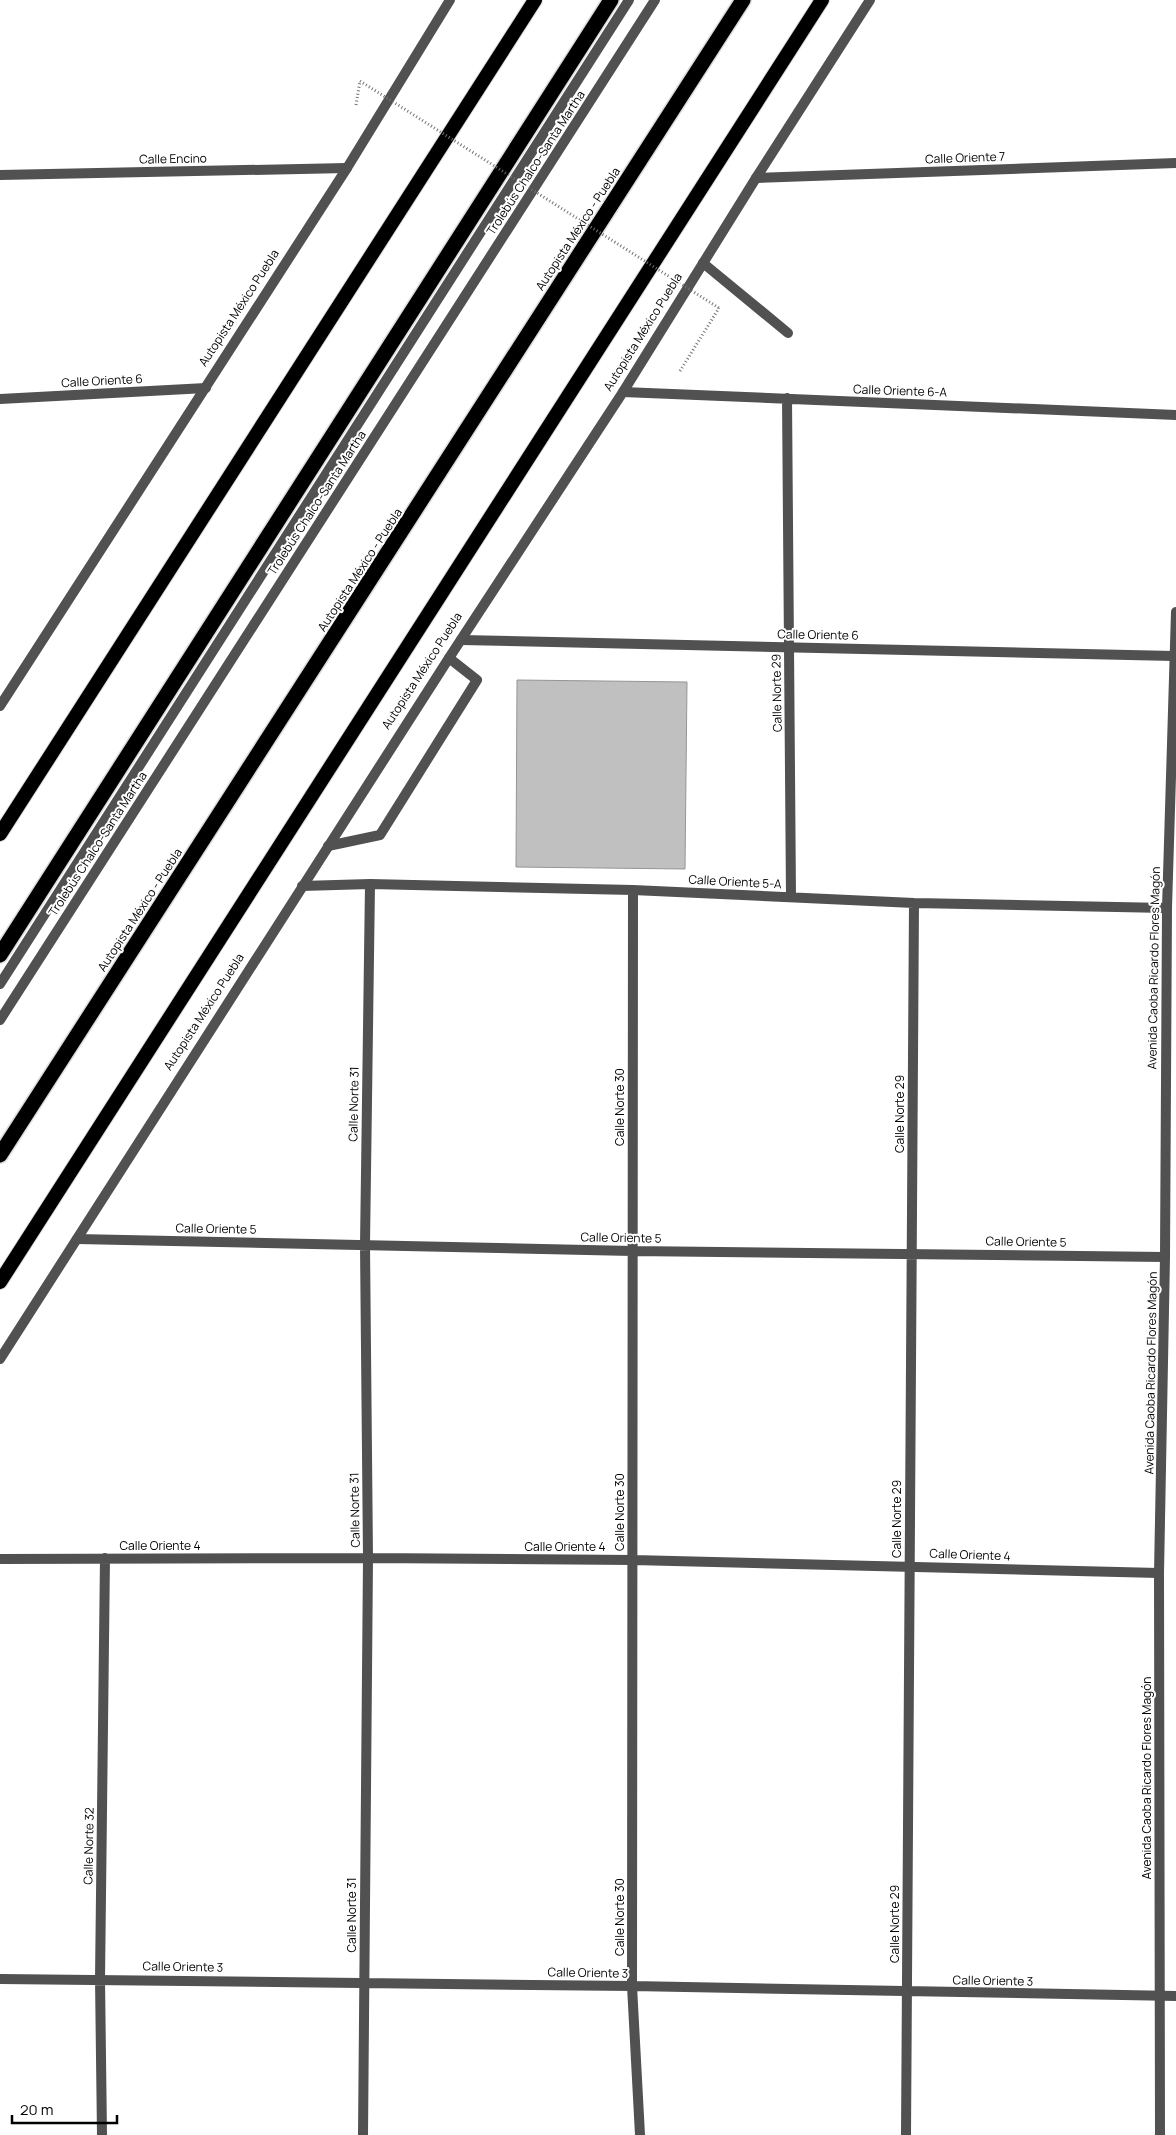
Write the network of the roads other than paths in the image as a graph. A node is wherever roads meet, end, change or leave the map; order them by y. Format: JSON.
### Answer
{"nodes":[{"id":1,"x":450,"y":0,"type":"edge"},
{"id":2,"x":535,"y":0,"type":"edge"},
{"id":3,"x":611,"y":0,"type":"edge"},
{"id":4,"x":629,"y":0,"type":"edge"},
{"id":5,"x":655,"y":0,"type":"edge"},
{"id":6,"x":743,"y":0,"type":"edge"},
{"id":7,"x":822,"y":0,"type":"edge"},
{"id":8,"x":870,"y":0,"type":"edge"},
{"id":9,"x":1176,"y":163,"type":"edge"},
{"id":10,"x":347,"y":168,"type":"junction"},
{"id":11,"x":0,"y":175,"type":"edge"},
{"id":12,"x":756,"y":178,"type":"junction"},
{"id":13,"x":703,"y":263,"type":"junction"},
{"id":14,"x":788,"y":333,"type":"dead end"},
{"id":15,"x":206,"y":388,"type":"junction"},
{"id":16,"x":624,"y":392,"type":"junction"},
{"id":17,"x":0,"y":398,"type":"edge"},
{"id":18,"x":787,"y":398,"type":"junction"},
{"id":19,"x":1176,"y":415,"type":"edge"},
{"id":20,"x":1176,"y":612,"type":"edge"},
{"id":21,"x":461,"y":640,"type":"junction"},
{"id":22,"x":789,"y":646,"type":"junction"},
{"id":23,"x":1174,"y":656,"type":"junction"},
{"id":24,"x":449,"y":658,"type":"junction"},
{"id":25,"x":0,"y":706,"type":"edge"},
{"id":26,"x":0,"y":834,"type":"edge"},
{"id":27,"x":328,"y":846,"type":"junction"},
{"id":28,"x":370,"y":884,"type":"junction"},
{"id":29,"x":302,"y":886,"type":"junction"},
{"id":30,"x":633,"y":890,"type":"junction"},
{"id":31,"x":791,"y":896,"type":"junction"},
{"id":32,"x":914,"y":903,"type":"junction"},
{"id":33,"x":1166,"y":908,"type":"junction"},
{"id":34,"x":0,"y":955,"type":"edge"},
{"id":35,"x":0,"y":984,"type":"edge"},
{"id":36,"x":0,"y":1020,"type":"edge"},
{"id":37,"x":0,"y":1154,"type":"edge"},
{"id":38,"x":77,"y":1239,"type":"junction"},
{"id":39,"x":364,"y":1245,"type":"junction"},
{"id":40,"x":632,"y":1251,"type":"junction"},
{"id":41,"x":911,"y":1253,"type":"junction"},
{"id":42,"x":1165,"y":1257,"type":"junction"},
{"id":43,"x":0,"y":1282,"type":"edge"},
{"id":44,"x":0,"y":1359,"type":"edge"},
{"id":45,"x":106,"y":1558,"type":"junction"},
{"id":46,"x":368,"y":1558,"type":"junction"},
{"id":47,"x":0,"y":1559,"type":"edge"},
{"id":48,"x":633,"y":1560,"type":"junction"},
{"id":49,"x":910,"y":1566,"type":"junction"},
{"id":50,"x":1159,"y":1573,"type":"junction"},
{"id":51,"x":0,"y":1979,"type":"edge"},
{"id":52,"x":100,"y":1979,"type":"junction"},
{"id":53,"x":364,"y":1983,"type":"junction"},
{"id":54,"x":632,"y":1986,"type":"junction"},
{"id":55,"x":907,"y":1992,"type":"junction"},
{"id":56,"x":1160,"y":1996,"type":"junction"},
{"id":57,"x":1176,"y":1996,"type":"edge"},
{"id":58,"x":102,"y":2135,"type":"edge"},
{"id":59,"x":363,"y":2135,"type":"edge"},
{"id":60,"x":640,"y":2135,"type":"edge"},
{"id":61,"x":906,"y":2135,"type":"edge"},
{"id":62,"x":1160,"y":2135,"type":"edge"}],
"edges":[{"from":1,"to":10,"type":"street","name":"Autopista México Puebla"},
{"from":2,"to":26,"type":"highway"},
{"from":3,"to":34,"type":"highway"},
{"from":4,"to":35,"type":"street"},
{"from":5,"to":36,"type":"street","name":"Trolebús Chalco-Santa Martha"},
{"from":6,"to":37,"type":"highway","name":"Autopista México - Puebla"},
{"from":7,"to":43,"type":"highway"},
{"from":8,"to":12,"type":"street","name":"Autopista México Puebla"},
{"from":9,"to":12,"type":"street","name":"Calle Oriente 7"},
{"from":10,"to":11,"type":"street","name":"Calle Encino"},
{"from":10,"to":15,"type":"street","name":"Autopista México Puebla"},
{"from":12,"to":13,"type":"street","name":"Autopista México Puebla"},
{"from":13,"to":14,"type":"street"},
{"from":13,"to":16,"type":"street","name":"Autopista México Puebla"},
{"from":15,"to":17,"type":"street","name":"Calle Oriente 6"},
{"from":15,"to":25,"type":"street","name":"Autopista México Puebla"},
{"from":16,"to":18,"type":"street","name":"Calle Oriente 6-A"},
{"from":16,"to":21,"type":"street","name":"Autopista México Puebla"},
{"from":18,"to":19,"type":"street","name":"Calle Oriente 6-A"},
{"from":18,"to":22,"type":"street","name":"Calle Norte 29"},
{"from":20,"to":23,"type":"street","name":"Avenida Caoba Ricardo Flores Magón"},
{"from":21,"to":22,"type":"street","name":"Calle Oriente 6"},
{"from":21,"to":24,"type":"street","name":"Autopista México Puebla"},
{"from":22,"to":23,"type":"street","name":"Calle Oriente 6"},
{"from":22,"to":31,"type":"street","name":"Calle Norte 29"},
{"from":23,"to":33,"type":"street","name":"Avenida Caoba Ricardo Flores Magón"},
{"from":24,"to":27,"type":"street","name":"Autopista México Puebla"},
{"from":24,"to":27,"type":"street"},
{"from":27,"to":29,"type":"street","name":"Autopista México Puebla"},
{"from":28,"to":29,"type":"street","name":"Calle Oriente 5-A"},
{"from":28,"to":30,"type":"street","name":"Calle Oriente 5-A"},
{"from":28,"to":39,"type":"street","name":"Calle Norte 31"},
{"from":29,"to":38,"type":"street","name":"Autopista México Puebla"},
{"from":30,"to":31,"type":"street","name":"Calle Oriente 5-A"},
{"from":30,"to":40,"type":"street","name":"Calle Norte 30"},
{"from":31,"to":32,"type":"street","name":"Calle Oriente 5-A"},
{"from":32,"to":33,"type":"street","name":"Calle Oriente 5-A"},
{"from":32,"to":41,"type":"street","name":"Calle Norte 29"},
{"from":33,"to":42,"type":"street","name":"Avenida Caoba Ricardo Flores Magón"},
{"from":38,"to":39,"type":"street","name":"Calle Oriente 5"},
{"from":38,"to":44,"type":"street","name":"Autopista México Puebla"},
{"from":39,"to":40,"type":"street","name":"Calle Oriente 5"},
{"from":39,"to":46,"type":"street","name":"Calle Norte 31"},
{"from":40,"to":41,"type":"street","name":"Calle Oriente 5"},
{"from":40,"to":48,"type":"street","name":"Calle Norte 30"},
{"from":41,"to":42,"type":"street","name":"Calle Oriente 5"},
{"from":41,"to":49,"type":"street","name":"Calle Norte 29"},
{"from":42,"to":50,"type":"street","name":"Avenida Caoba Ricardo Flores Magón"},
{"from":45,"to":46,"type":"street","name":"Calle Oriente 4"},
{"from":45,"to":47,"type":"street","name":"Calle Oriente 4"},
{"from":45,"to":52,"type":"street","name":"Calle Norte 32"},
{"from":46,"to":48,"type":"street","name":"Calle Oriente 4"},
{"from":46,"to":53,"type":"street","name":"Calle Norte 31"},
{"from":48,"to":49,"type":"street","name":"Calle Oriente 4"},
{"from":48,"to":54,"type":"street","name":"Calle Norte 30"},
{"from":49,"to":50,"type":"street","name":"Calle Oriente 4"},
{"from":49,"to":55,"type":"street","name":"Calle Norte 29"},
{"from":50,"to":56,"type":"street","name":"Avenida Caoba Ricardo Flores Magón"},
{"from":51,"to":52,"type":"street","name":"Calle Oriente 3"},
{"from":52,"to":53,"type":"street","name":"Calle Oriente 3"},
{"from":52,"to":58,"type":"street","name":"Calle Norte 32"},
{"from":53,"to":54,"type":"street","name":"Calle Oriente 3"},
{"from":53,"to":59,"type":"street","name":"Calle Norte 31"},
{"from":54,"to":55,"type":"street","name":"Calle Oriente 3"},
{"from":54,"to":60,"type":"street","name":"Calle Norte 30"},
{"from":55,"to":56,"type":"street","name":"Calle Oriente 3"},
{"from":55,"to":61,"type":"street","name":"Calle Norte 29"},
{"from":56,"to":57,"type":"street","name":"Calle Oriente 3"},
{"from":56,"to":62,"type":"street","name":"Avenida Caoba Ricardo Flores Magón"}]}
